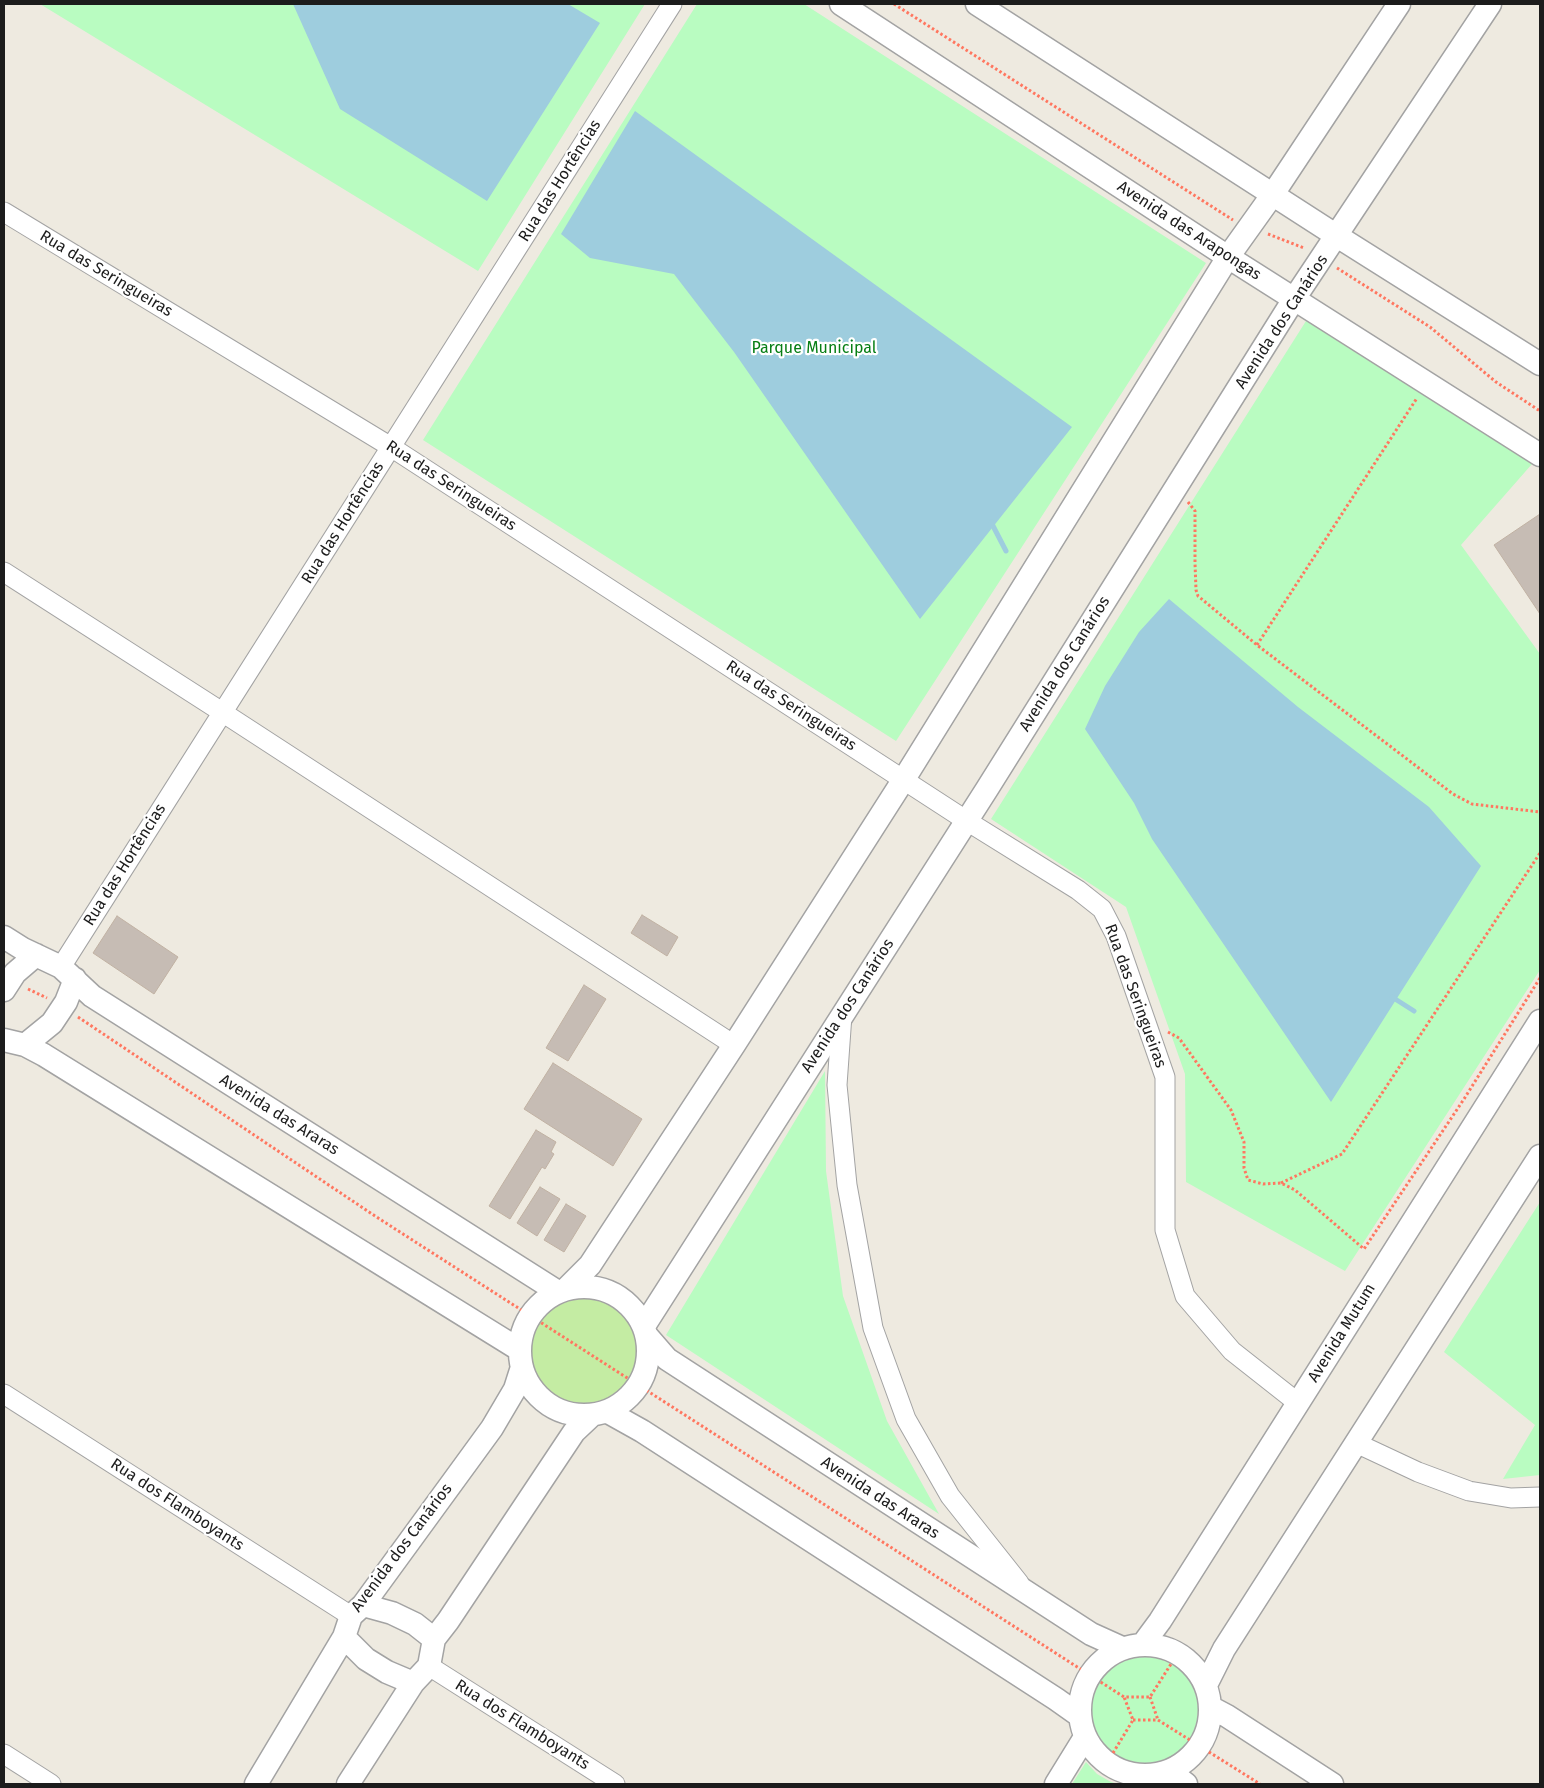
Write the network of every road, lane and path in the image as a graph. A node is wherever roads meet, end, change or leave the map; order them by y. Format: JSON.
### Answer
{"nodes":[{"id":1,"x":672,"y":4,"type":"edge"},
{"id":2,"x":841,"y":4,"type":"edge"},
{"id":3,"x":894,"y":4,"type":"edge"},
{"id":4,"x":977,"y":4,"type":"edge"},
{"id":5,"x":1399,"y":4,"type":"edge"},
{"id":6,"x":1490,"y":4,"type":"edge"},
{"id":7,"x":1274,"y":194,"type":"junction"},
{"id":8,"x":4,"y":212,"type":"edge"},
{"id":9,"x":1248,"y":229,"type":"junction"},
{"id":10,"x":1337,"y":236,"type":"junction"},
{"id":11,"x":1228,"y":257,"type":"junction"},
{"id":12,"x":1322,"y":259,"type":"junction"},
{"id":13,"x":1294,"y":299,"type":"junction"},
{"id":14,"x":1540,"y":364,"type":"edge"},
{"id":15,"x":1426,"y":383,"type":"junction"},
{"id":16,"x":1540,"y":411,"type":"edge"},
{"id":17,"x":391,"y":447,"type":"junction"},
{"id":18,"x":1540,"y":456,"type":"edge"},
{"id":19,"x":1173,"y":492,"type":"junction"},
{"id":20,"x":4,"y":572,"type":"edge"},
{"id":21,"x":1258,"y":645,"type":"junction"},
{"id":22,"x":222,"y":712,"type":"junction"},
{"id":23,"x":904,"y":779,"type":"junction"},
{"id":24,"x":1540,"y":812,"type":"edge"},
{"id":25,"x":967,"y":821,"type":"junction"},
{"id":26,"x":1540,"y":853,"type":"edge"},
{"id":27,"x":4,"y":937,"type":"edge"},
{"id":28,"x":36,"y":955,"type":"junction"},
{"id":29,"x":68,"y":973,"type":"junction"},
{"id":30,"x":1540,"y":978,"type":"edge"},
{"id":31,"x":6,"y":986,"type":"edge"},
{"id":32,"x":62,"y":1008,"type":"junction"},
{"id":33,"x":842,"y":1015,"type":"junction"},
{"id":34,"x":1540,"y":1021,"type":"edge"},
{"id":35,"x":1165,"y":1030,"type":"dead end"},
{"id":36,"x":4,"y":1040,"type":"edge"},
{"id":37,"x":734,"y":1045,"type":"junction"},
{"id":38,"x":25,"y":1046,"type":"junction"},
{"id":39,"x":1540,"y":1156,"type":"edge"},
{"id":40,"x":1281,"y":1183,"type":"junction"},
{"id":41,"x":562,"y":1291,"type":"junction"},
{"id":42,"x":531,"y":1316,"type":"junction"},
{"id":43,"x":646,"y":1331,"type":"junction"},
{"id":44,"x":521,"y":1358,"type":"junction"},
{"id":45,"x":638,"y":1385,"type":"junction"},
{"id":46,"x":4,"y":1394,"type":"edge"},
{"id":47,"x":1298,"y":1403,"type":"junction"},
{"id":48,"x":600,"y":1414,"type":"junction"},
{"id":49,"x":1356,"y":1444,"type":"junction"},
{"id":50,"x":1540,"y":1496,"type":"edge"},
{"id":51,"x":1026,"y":1592,"type":"junction"},
{"id":52,"x":352,"y":1619,"type":"junction"},
{"id":53,"x":434,"y":1640,"type":"junction"},
{"id":54,"x":1132,"y":1646,"type":"junction"},
{"id":55,"x":1172,"y":1664,"type":"dead end"},
{"id":56,"x":429,"y":1666,"type":"junction"},
{"id":57,"x":1089,"y":1675,"type":"junction"},
{"id":58,"x":413,"y":1682,"type":"junction"},
{"id":59,"x":1150,"y":1696,"type":"junction"},
{"id":60,"x":1208,"y":1696,"type":"junction"},
{"id":61,"x":1124,"y":1697,"type":"junction"},
{"id":62,"x":1133,"y":1720,"type":"junction"},
{"id":63,"x":1158,"y":1720,"type":"junction"},
{"id":64,"x":1082,"y":1727,"type":"junction"},
{"id":65,"x":1198,"y":1745,"type":"junction"},
{"id":66,"x":1113,"y":1753,"type":"dead end"},
{"id":67,"x":4,"y":1754,"type":"edge"},
{"id":68,"x":1178,"y":1778,"type":"edge"},
{"id":69,"x":1141,"y":1780,"type":"edge"},
{"id":70,"x":51,"y":1784,"type":"edge"},
{"id":71,"x":256,"y":1784,"type":"edge"},
{"id":72,"x":348,"y":1784,"type":"edge"},
{"id":73,"x":615,"y":1784,"type":"edge"},
{"id":74,"x":1056,"y":1784,"type":"edge"},
{"id":75,"x":1260,"y":1784,"type":"edge"},
{"id":76,"x":1332,"y":1784,"type":"edge"}],
"edges":[{"from":1,"to":17,"type":"street","name":"Rua das Hortências"},
{"from":2,"to":11,"type":"street","name":"Avenida das Arapongas"},
{"from":3,"to":9,"type":"path"},
{"from":4,"to":7,"type":"street"},
{"from":5,"to":7,"type":"street"},
{"from":6,"to":10,"type":"street","name":"Avenida dos Canários"},
{"from":7,"to":9,"type":"street"},
{"from":7,"to":10,"type":"street"},
{"from":8,"to":17,"type":"street","name":"Rua das Seringueiras"},
{"from":9,"to":11,"type":"street"},
{"from":9,"to":12,"type":"path"},
{"from":10,"to":12,"type":"street","name":"Avenida dos Canários"},
{"from":10,"to":14,"type":"street"},
{"from":11,"to":13,"type":"street","name":"Avenida das Arapongas"},
{"from":11,"to":23,"type":"street"},
{"from":12,"to":13,"type":"street","name":"Avenida dos Canários"},
{"from":12,"to":16,"type":"path"},
{"from":13,"to":15,"type":"street","name":"Avenida das Arapongas"},
{"from":13,"to":19,"type":"street","name":"Avenida dos Canários"},
{"from":15,"to":18,"type":"street","name":"Avenida das Arapongas"},
{"from":15,"to":21,"type":"path"},
{"from":17,"to":22,"type":"street","name":"Rua das Hortências"},
{"from":17,"to":23,"type":"street","name":"Rua das Seringueiras"},
{"from":19,"to":21,"type":"path"},
{"from":19,"to":25,"type":"street","name":"Avenida dos Canários"},
{"from":20,"to":22,"type":"street"},
{"from":21,"to":24,"type":"path"},
{"from":22,"to":29,"type":"street","name":"Rua das Hortências"},
{"from":22,"to":37,"type":"street"},
{"from":23,"to":25,"type":"street","name":"Rua das Seringueiras"},
{"from":23,"to":37,"type":"street"},
{"from":25,"to":33,"type":"street","name":"Avenida dos Canários"},
{"from":25,"to":47,"type":"street","name":"Rua das Seringueiras"},
{"from":26,"to":40,"type":"path"},
{"from":27,"to":28,"type":"street","name":"Avenida das Araras"},
{"from":28,"to":29,"type":"street","name":"Avenida das Araras"},
{"from":28,"to":31,"type":"street"},
{"from":29,"to":32,"type":"street"},
{"from":29,"to":41,"type":"street","name":"Avenida das Araras"},
{"from":30,"to":40,"type":"path"},
{"from":31,"to":32,"type":"path"},
{"from":32,"to":38,"type":"street"},
{"from":32,"to":42,"type":"path"},
{"from":33,"to":43,"type":"street","name":"Avenida dos Canários"},
{"from":33,"to":51,"type":"street"},
{"from":34,"to":47,"type":"street","name":"Avenida Mutum"},
{"from":35,"to":40,"type":"path"},
{"from":36,"to":38,"type":"street"},
{"from":37,"to":41,"type":"street"},
{"from":38,"to":44,"type":"street"},
{"from":39,"to":49,"type":"street"},
{"from":41,"to":42,"type":"street"},
{"from":41,"to":43,"type":"street","name":"Avenida das Araras"},
{"from":42,"to":44,"type":"street","name":"Avenida dos Canários"},
{"from":42,"to":45,"type":"path"},
{"from":43,"to":45,"type":"street"},
{"from":43,"to":51,"type":"street","name":"Avenida das Araras"},
{"from":44,"to":48,"type":"street"},
{"from":44,"to":52,"type":"street","name":"Avenida dos Canários"},
{"from":45,"to":48,"type":"street"},
{"from":45,"to":57,"type":"path"},
{"from":46,"to":52,"type":"street","name":"Rua dos Flamboyants"},
{"from":47,"to":54,"type":"street","name":"Avenida Mutum"},
{"from":48,"to":53,"type":"street"},
{"from":48,"to":64,"type":"street"},
{"from":49,"to":50,"type":"street"},
{"from":49,"to":60,"type":"street"},
{"from":51,"to":54,"type":"street","name":"Avenida das Araras"},
{"from":52,"to":53,"type":"street"},
{"from":52,"to":58,"type":"street"},
{"from":52,"to":71,"type":"street","name":"Avenida dos Canários"},
{"from":53,"to":56,"type":"street"},
{"from":54,"to":57,"type":"street"},
{"from":54,"to":60,"type":"street","name":"Avenida das Araras"},
{"from":55,"to":59,"type":"path"},
{"from":56,"to":58,"type":"street"},
{"from":56,"to":73,"type":"street","name":"Rua dos Flamboyants"},
{"from":57,"to":61,"type":"path"},
{"from":57,"to":64,"type":"street"},
{"from":58,"to":72,"type":"street"},
{"from":59,"to":61,"type":"path"},
{"from":59,"to":63,"type":"path"},
{"from":60,"to":65,"type":"street"},
{"from":60,"to":76,"type":"street"},
{"from":61,"to":62,"type":"path"},
{"from":62,"to":63,"type":"path"},
{"from":62,"to":66,"type":"path"},
{"from":63,"to":65,"type":"path"},
{"from":64,"to":69,"type":"street"},
{"from":64,"to":74,"type":"street"},
{"from":65,"to":68,"type":"street"},
{"from":65,"to":75,"type":"path"},
{"from":67,"to":70,"type":"street"},
{"from":68,"to":69,"type":"street"}]}
